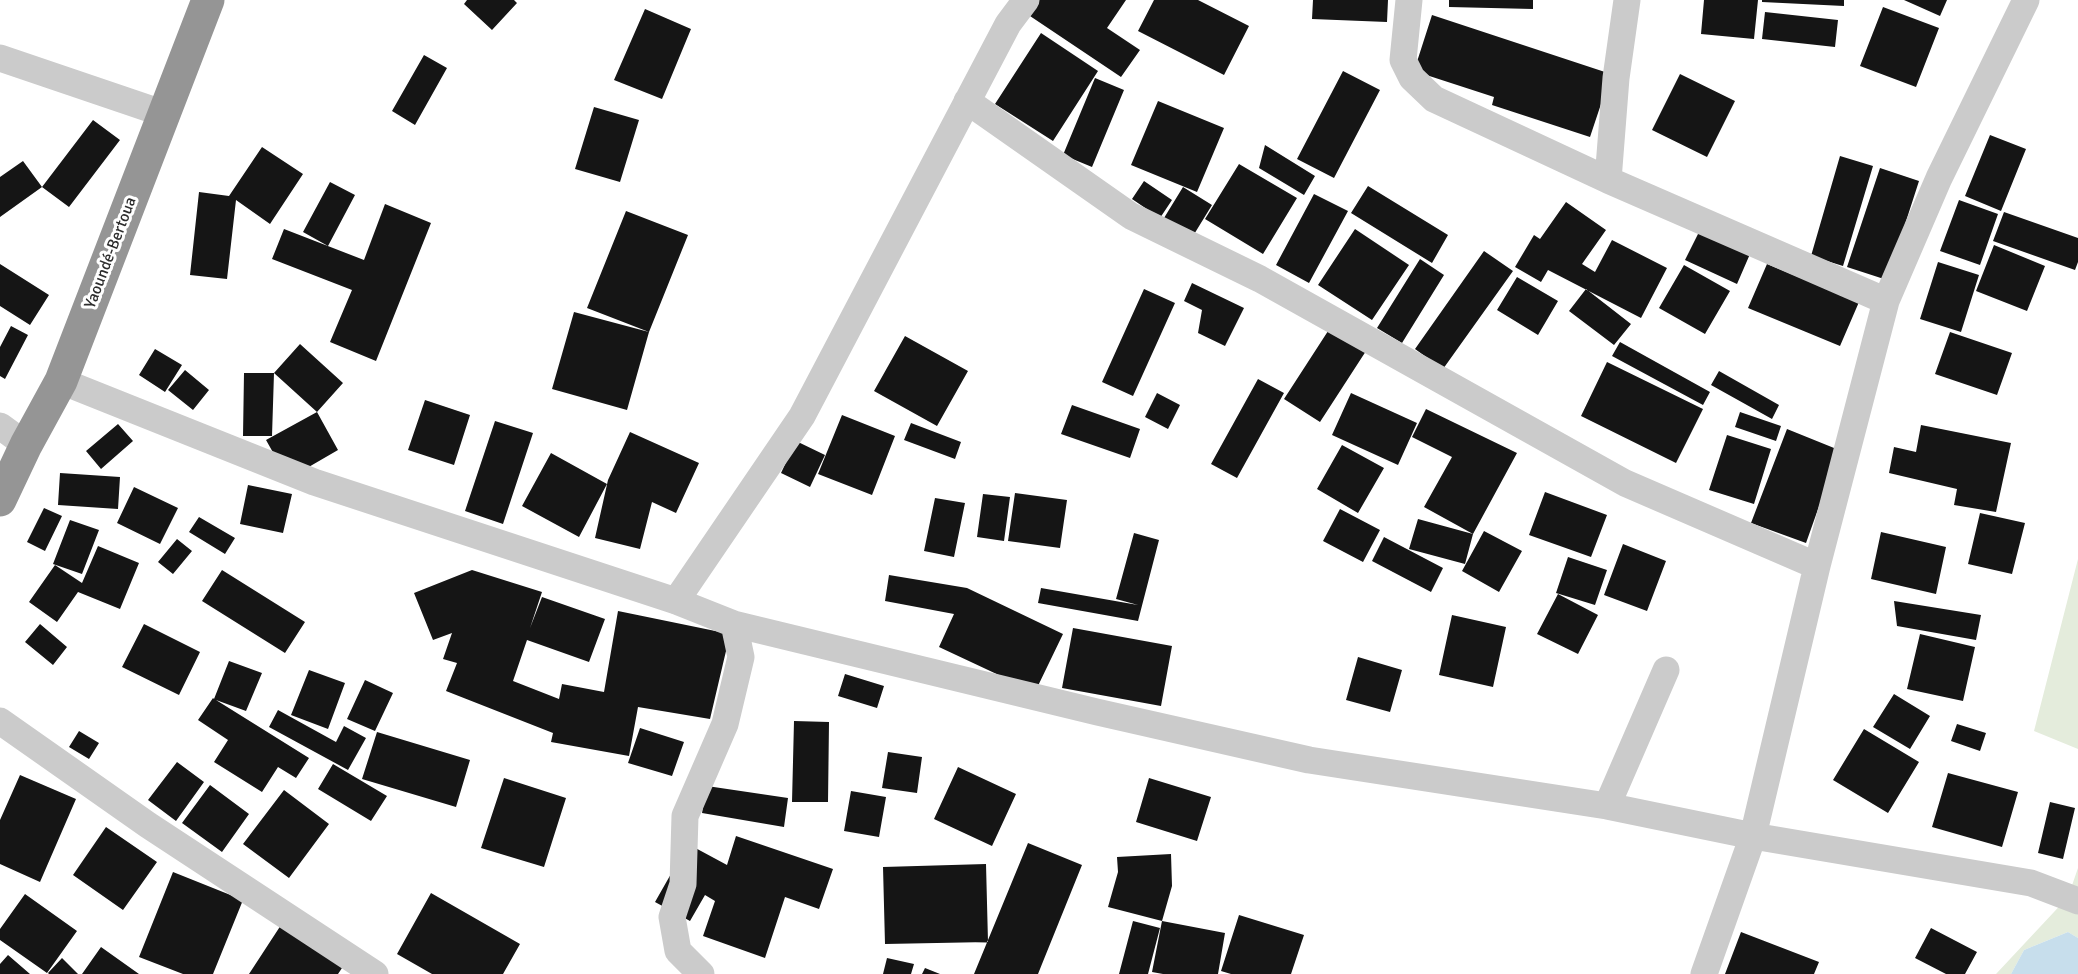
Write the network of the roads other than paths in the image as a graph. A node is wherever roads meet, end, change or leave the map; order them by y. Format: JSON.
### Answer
{"nodes":[{"id":1,"x":208,"y":0,"type":"edge"},
{"id":2,"x":1026,"y":0,"type":"edge"},
{"id":3,"x":1409,"y":0,"type":"edge"},
{"id":4,"x":1627,"y":0,"type":"edge"},
{"id":5,"x":2026,"y":0,"type":"edge"},
{"id":6,"x":0,"y":58,"type":"edge"},
{"id":7,"x":967,"y":101,"type":"junction"},
{"id":8,"x":165,"y":114,"type":"junction"},
{"id":9,"x":1608,"y":180,"type":"junction"},
{"id":10,"x":1886,"y":301,"type":"junction"},
{"id":11,"x":61,"y":381,"type":"junction"},
{"id":12,"x":0,"y":426,"type":"edge"},
{"id":13,"x":26,"y":446,"type":"junction"},
{"id":14,"x":0,"y":500,"type":"edge"},
{"id":15,"x":1817,"y":566,"type":"junction"},
{"id":16,"x":676,"y":601,"type":"junction"},
{"id":17,"x":734,"y":624,"type":"junction"},
{"id":18,"x":1666,"y":670,"type":"dead end"},
{"id":19,"x":0,"y":722,"type":"edge"},
{"id":20,"x":1607,"y":806,"type":"junction"},
{"id":21,"x":1753,"y":837,"type":"junction"},
{"id":22,"x":2078,"y":901,"type":"edge"},
{"id":23,"x":375,"y":974,"type":"edge"},
{"id":24,"x":701,"y":974,"type":"edge"},
{"id":25,"x":1704,"y":974,"type":"edge"}],
"edges":[{"from":1,"to":8,"type":"highway","name":"Yaoundé-Bertoua"},
{"from":2,"to":7,"type":"street"},
{"from":3,"to":9,"type":"street"},
{"from":4,"to":9,"type":"street"},
{"from":5,"to":10,"type":"street"},
{"from":6,"to":8,"type":"street"},
{"from":7,"to":15,"type":"street"},
{"from":7,"to":16,"type":"street"},
{"from":8,"to":11,"type":"highway","name":"Yaoundé-Bertoua"},
{"from":9,"to":10,"type":"street"},
{"from":10,"to":15,"type":"street"},
{"from":11,"to":13,"type":"highway","name":"Yaoundé-Bertoua"},
{"from":11,"to":16,"type":"street"},
{"from":12,"to":13,"type":"street"},
{"from":13,"to":14,"type":"highway","name":"Yaoundé-Bertoua"},
{"from":15,"to":21,"type":"street"},
{"from":16,"to":17,"type":"street"},
{"from":17,"to":20,"type":"street"},
{"from":17,"to":24,"type":"street"},
{"from":18,"to":20,"type":"street"},
{"from":19,"to":23,"type":"street"},
{"from":20,"to":21,"type":"street"},
{"from":21,"to":22,"type":"street"},
{"from":21,"to":25,"type":"street"}]}
